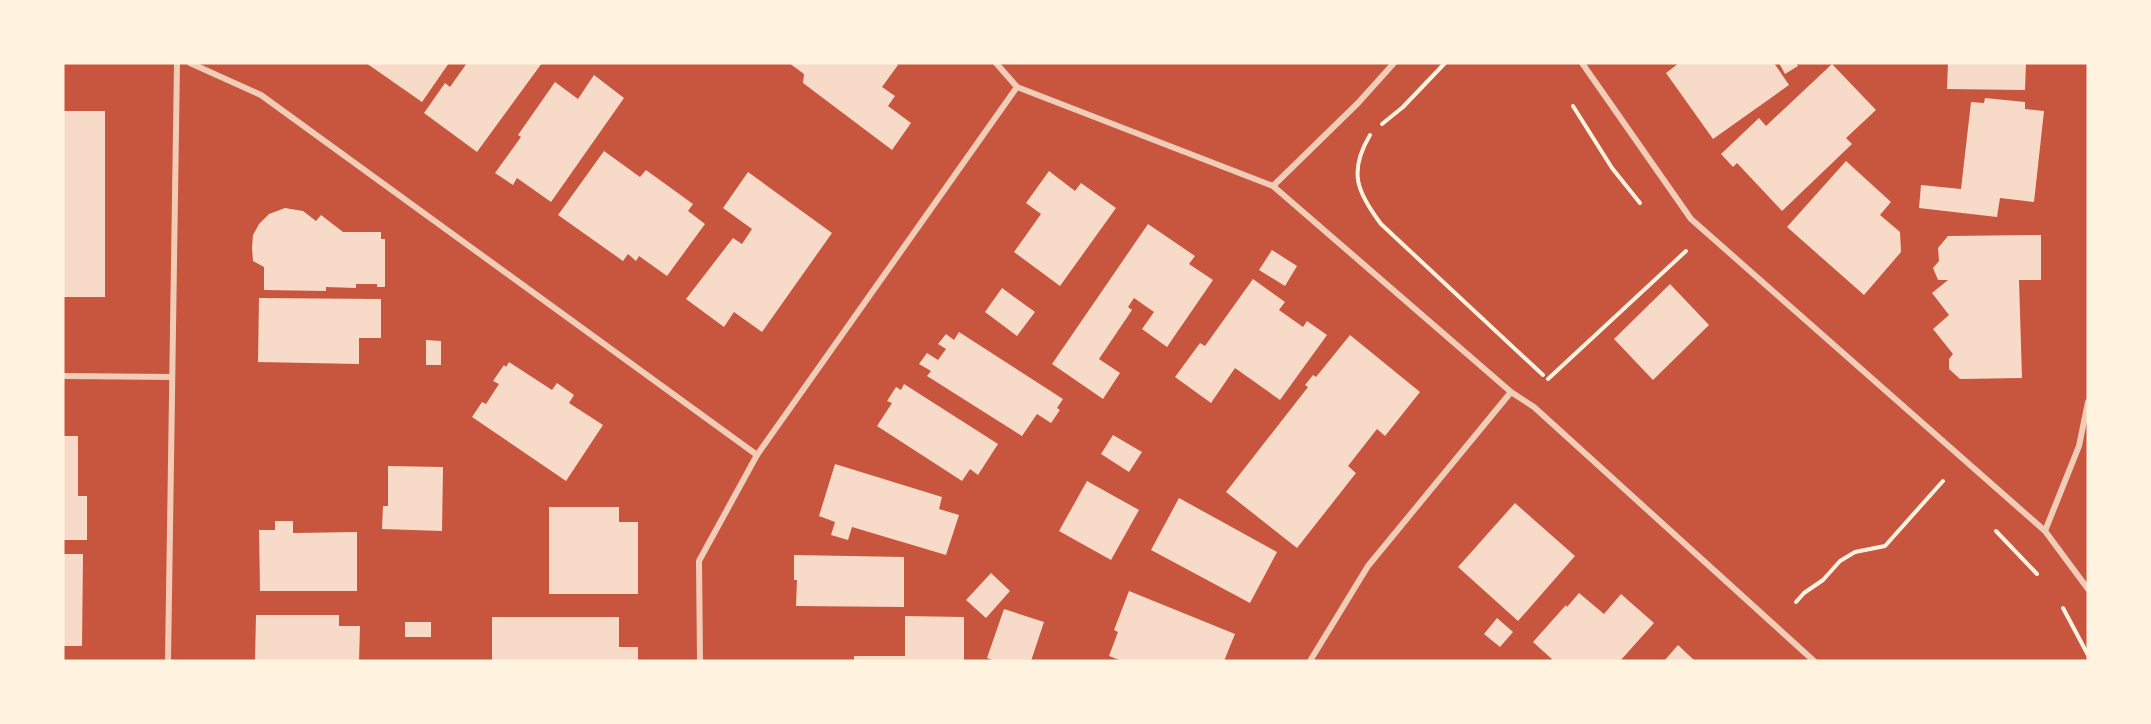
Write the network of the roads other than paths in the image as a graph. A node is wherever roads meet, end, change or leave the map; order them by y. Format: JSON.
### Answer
{"nodes":[{"id":1,"x":177,"y":63,"type":"edge"},
{"id":2,"x":190,"y":63,"type":"edge"},
{"id":3,"x":996,"y":63,"type":"edge"},
{"id":4,"x":1394,"y":63,"type":"edge"},
{"id":5,"x":1582,"y":63,"type":"edge"},
{"id":6,"x":1017,"y":87,"type":"junction"},
{"id":7,"x":1273,"y":186,"type":"junction"},
{"id":8,"x":63,"y":376,"type":"edge"},
{"id":9,"x":172,"y":377,"type":"junction"},
{"id":10,"x":1511,"y":392,"type":"junction"},
{"id":11,"x":2088,"y":402,"type":"edge"},
{"id":12,"x":758,"y":455,"type":"junction"},
{"id":13,"x":2045,"y":531,"type":"junction"},
{"id":14,"x":2088,"y":590,"type":"edge"},
{"id":15,"x":168,"y":661,"type":"edge"},
{"id":16,"x":700,"y":661,"type":"edge"},
{"id":17,"x":1310,"y":661,"type":"edge"},
{"id":18,"x":1814,"y":661,"type":"edge"}],
"edges":[{"from":1,"to":9,"type":"street"},
{"from":2,"to":12,"type":"street"},
{"from":3,"to":6,"type":"street"},
{"from":4,"to":7,"type":"street"},
{"from":5,"to":13,"type":"street"},
{"from":6,"to":7,"type":"street"},
{"from":6,"to":12,"type":"street"},
{"from":7,"to":10,"type":"street"},
{"from":8,"to":9,"type":"street"},
{"from":9,"to":15,"type":"street"},
{"from":10,"to":17,"type":"street"},
{"from":10,"to":18,"type":"street"},
{"from":11,"to":13,"type":"street"},
{"from":12,"to":16,"type":"street"},
{"from":13,"to":14,"type":"street"}]}
